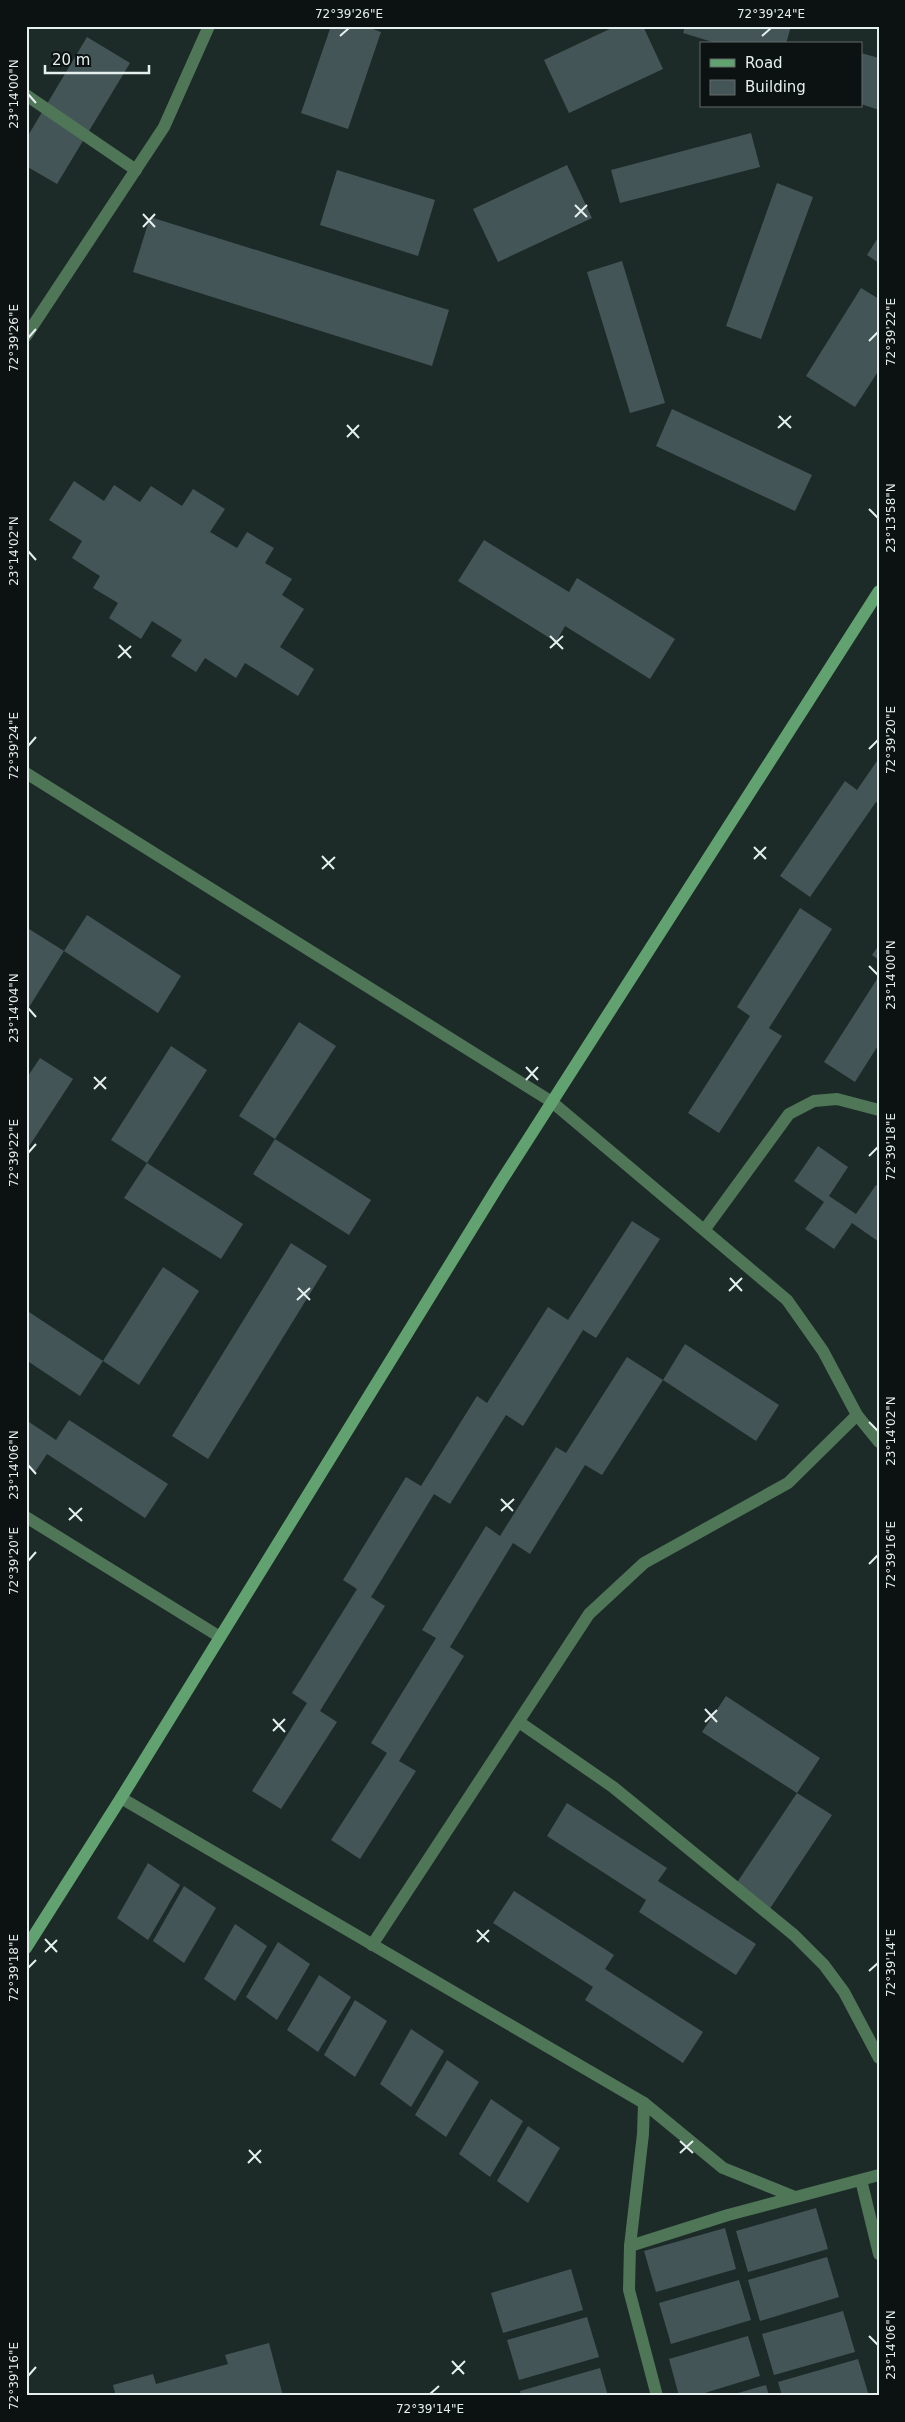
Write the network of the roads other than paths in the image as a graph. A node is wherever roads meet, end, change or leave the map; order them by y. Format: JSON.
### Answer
{"nodes":[{"id":1,"x":209,"y":26,"type":"edge"},
{"id":2,"x":26,"y":95,"type":"edge"},
{"id":3,"x":136,"y":170,"type":"junction"},
{"id":4,"x":26,"y":336,"type":"edge"},
{"id":5,"x":879,"y":591,"type":"edge"},
{"id":6,"x":26,"y":773,"type":"edge"},
{"id":7,"x":552,"y":1102,"type":"junction"},
{"id":8,"x":879,"y":1110,"type":"edge"},
{"id":9,"x":705,"y":1229,"type":"junction"},
{"id":10,"x":857,"y":1415,"type":"junction"},
{"id":11,"x":879,"y":1442,"type":"edge"},
{"id":12,"x":26,"y":1517,"type":"edge"},
{"id":13,"x":220,"y":1637,"type":"junction"},
{"id":14,"x":518,"y":1722,"type":"junction"},
{"id":15,"x":121,"y":1798,"type":"junction"},
{"id":16,"x":372,"y":1945,"type":"junction"},
{"id":17,"x":26,"y":1948,"type":"edge"},
{"id":18,"x":879,"y":2058,"type":"edge"},
{"id":19,"x":644,"y":2103,"type":"junction"},
{"id":20,"x":879,"y":2176,"type":"edge"},
{"id":21,"x":861,"y":2180,"type":"junction"},
{"id":22,"x":795,"y":2197,"type":"junction"},
{"id":23,"x":630,"y":2246,"type":"junction"},
{"id":24,"x":879,"y":2254,"type":"edge"},
{"id":25,"x":657,"y":2396,"type":"edge"}],
"edges":[{"from":1,"to":3,"type":"street"},
{"from":2,"to":3,"type":"street"},
{"from":3,"to":4,"type":"street"},
{"from":5,"to":7,"type":"street"},
{"from":6,"to":7,"type":"street"},
{"from":7,"to":9,"type":"street"},
{"from":7,"to":13,"type":"street"},
{"from":8,"to":9,"type":"street"},
{"from":9,"to":10,"type":"street"},
{"from":10,"to":11,"type":"street"},
{"from":10,"to":14,"type":"street"},
{"from":12,"to":13,"type":"street"},
{"from":13,"to":15,"type":"street"},
{"from":14,"to":16,"type":"street"},
{"from":14,"to":18,"type":"street"},
{"from":15,"to":16,"type":"street"},
{"from":15,"to":17,"type":"street"},
{"from":16,"to":19,"type":"street"},
{"from":19,"to":22,"type":"street"},
{"from":19,"to":23,"type":"street"},
{"from":20,"to":21,"type":"street"},
{"from":21,"to":22,"type":"street"},
{"from":21,"to":24,"type":"street"},
{"from":22,"to":23,"type":"street"},
{"from":23,"to":25,"type":"street"}]}
